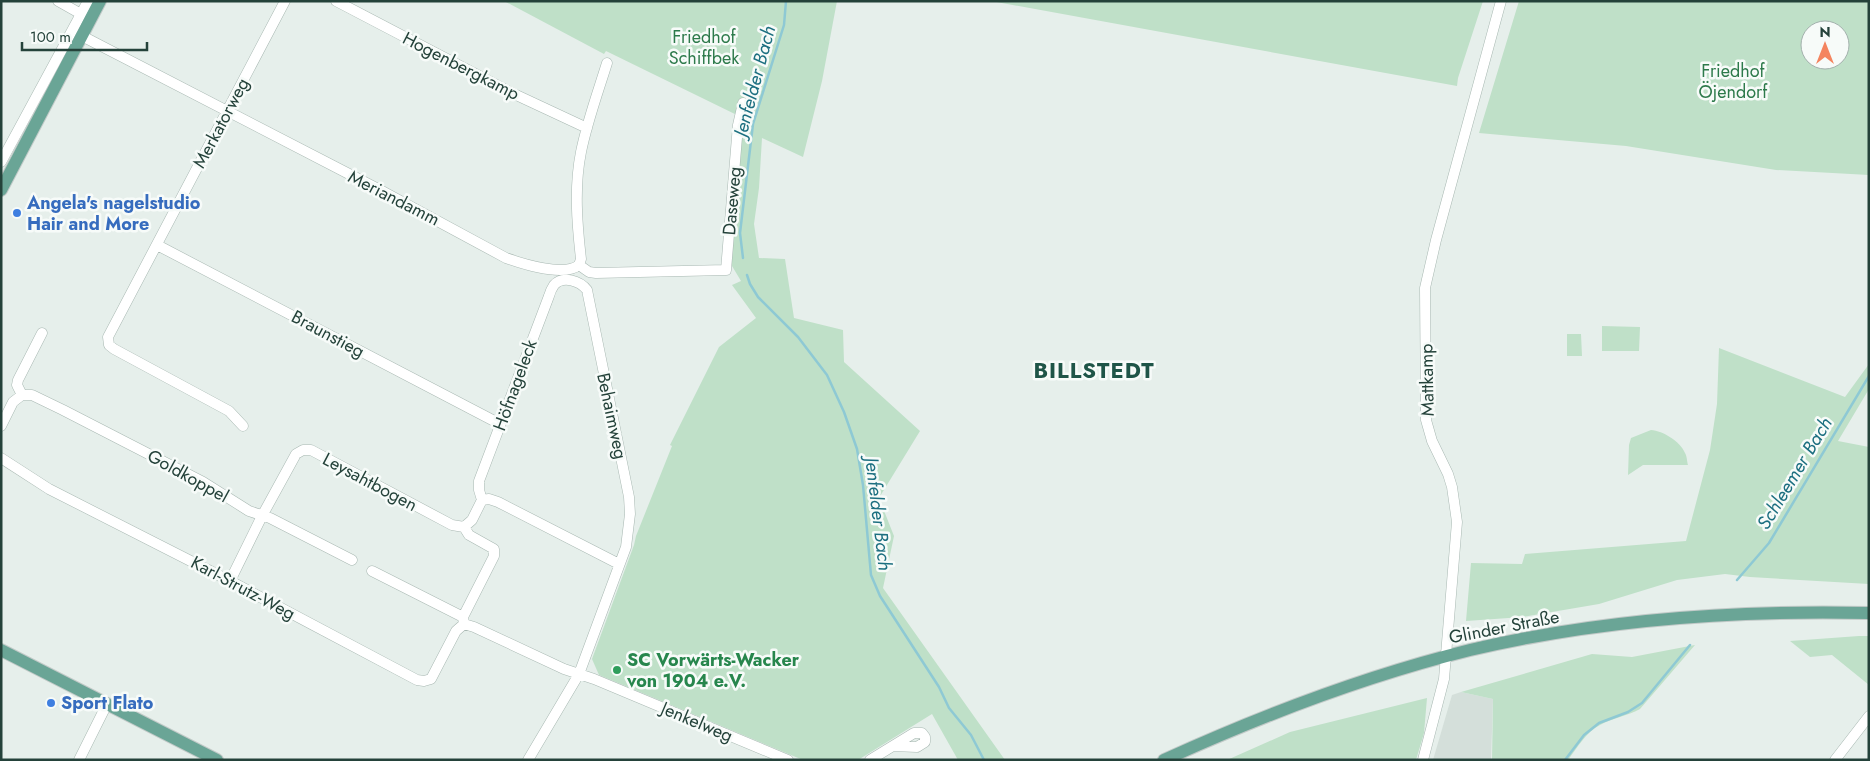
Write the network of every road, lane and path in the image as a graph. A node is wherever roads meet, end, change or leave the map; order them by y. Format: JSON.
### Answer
{"nodes":[{"id":1,"x":58,"y":1,"type":"edge"},
{"id":2,"x":88,"y":1,"type":"edge"},
{"id":3,"x":100,"y":1,"type":"edge"},
{"id":4,"x":285,"y":1,"type":"edge"},
{"id":5,"x":336,"y":1,"type":"edge"},
{"id":6,"x":1501,"y":1,"type":"edge"},
{"id":7,"x":81,"y":14,"type":"junction"},
{"id":8,"x":82,"y":36,"type":"junction"},
{"id":9,"x":607,"y":63,"type":"dead end"},
{"id":10,"x":743,"y":103,"type":"dead end"},
{"id":11,"x":227,"y":112,"type":"junction"},
{"id":12,"x":587,"y":128,"type":"junction"},
{"id":13,"x":1,"y":162,"type":"edge"},
{"id":14,"x":1,"y":190,"type":"edge"},
{"id":15,"x":157,"y":245,"type":"junction"},
{"id":16,"x":579,"y":266,"type":"junction"},
{"id":17,"x":726,"y":270,"type":"joint"},
{"id":18,"x":567,"y":280,"type":"joint"},
{"id":19,"x":42,"y":333,"type":"dead end"},
{"id":20,"x":22,"y":395,"type":"junction"},
{"id":21,"x":500,"y":424,"type":"junction"},
{"id":22,"x":1,"y":426,"type":"edge"},
{"id":23,"x":243,"y":426,"type":"dead end"},
{"id":24,"x":1,"y":458,"type":"edge"},
{"id":25,"x":482,"y":500,"type":"junction"},
{"id":26,"x":262,"y":516,"type":"junction"},
{"id":27,"x":464,"y":527,"type":"junction"},
{"id":28,"x":352,"y":560,"type":"dead end"},
{"id":29,"x":619,"y":564,"type":"junction"},
{"id":30,"x":372,"y":570,"type":"dead end"},
{"id":31,"x":230,"y":581,"type":"junction"},
{"id":32,"x":1869,"y":613,"type":"edge"},
{"id":33,"x":464,"y":624,"type":"junction"},
{"id":34,"x":1,"y":650,"type":"edge"},
{"id":35,"x":1446,"y":657,"type":"junction"},
{"id":36,"x":579,"y":674,"type":"junction"},
{"id":37,"x":107,"y":704,"type":"junction"},
{"id":38,"x":1869,"y":716,"type":"edge"},
{"id":39,"x":893,"y":746,"type":"dead end"},
{"id":40,"x":78,"y":760,"type":"edge"},
{"id":41,"x":217,"y":760,"type":"edge"},
{"id":42,"x":528,"y":760,"type":"edge"},
{"id":43,"x":788,"y":760,"type":"edge"},
{"id":44,"x":870,"y":760,"type":"edge"},
{"id":45,"x":1164,"y":760,"type":"edge"},
{"id":46,"x":1423,"y":760,"type":"edge"},
{"id":47,"x":1834,"y":760,"type":"edge"}],
"edges":[{"from":1,"to":7,"type":"street"},
{"from":2,"to":7,"type":"street"},
{"from":3,"to":8,"type":"main road"},
{"from":4,"to":11,"type":"street","name":"Merkatorweg"},
{"from":5,"to":12,"type":"street","name":"Hogenbergkamp"},
{"from":6,"to":35,"type":"street","name":"Mattkamp"},
{"from":7,"to":13,"type":"street"},
{"from":8,"to":11,"type":"street","name":"Meriandamm"},
{"from":8,"to":14,"type":"main road"},
{"from":9,"to":12,"type":"street"},
{"from":10,"to":17,"type":"street","name":"Daseweg"},
{"from":11,"to":15,"type":"street","name":"Merkatorweg"},
{"from":11,"to":16,"type":"street","name":"Meriandamm"},
{"from":12,"to":16,"type":"street"},
{"from":15,"to":21,"type":"street","name":"Braunstieg"},
{"from":15,"to":23,"type":"street","name":"Merkatorweg"},
{"from":16,"to":17,"type":"street","name":"Meriandamm"},
{"from":18,"to":21,"type":"street","name":"Höfnageleck"},
{"from":18,"to":29,"type":"street","name":"Behaimweg"},
{"from":19,"to":20,"type":"street"},
{"from":20,"to":22,"type":"street"},
{"from":20,"to":26,"type":"street","name":"Goldkoppel"},
{"from":21,"to":25,"type":"street","name":"Höfnageleck"},
{"from":24,"to":31,"type":"street","name":"Karl-Strutz-Weg"},
{"from":25,"to":27,"type":"street"},
{"from":25,"to":29,"type":"street"},
{"from":26,"to":27,"type":"street","name":"Leysahtbogen"},
{"from":26,"to":28,"type":"street","name":"Goldkoppel"},
{"from":26,"to":31,"type":"street","name":"Leysahtbogen"},
{"from":27,"to":33,"type":"street","name":"Leysahtbogen"},
{"from":29,"to":36,"type":"street"},
{"from":30,"to":33,"type":"street"},
{"from":31,"to":33,"type":"street","name":"Karl-Strutz-Weg"},
{"from":32,"to":35,"type":"main road","name":"Glinder Straße"},
{"from":33,"to":36,"type":"street"},
{"from":34,"to":37,"type":"main road"},
{"from":35,"to":45,"type":"main road","name":"Glinder Straße"},
{"from":35,"to":46,"type":"street","name":"Mattkamp"},
{"from":36,"to":42,"type":"street"},
{"from":36,"to":43,"type":"street","name":"Jenkelweg"},
{"from":37,"to":40,"type":"street"},
{"from":37,"to":41,"type":"main road"},
{"from":38,"to":47,"type":"street"},
{"from":39,"to":44,"type":"street"}]}
